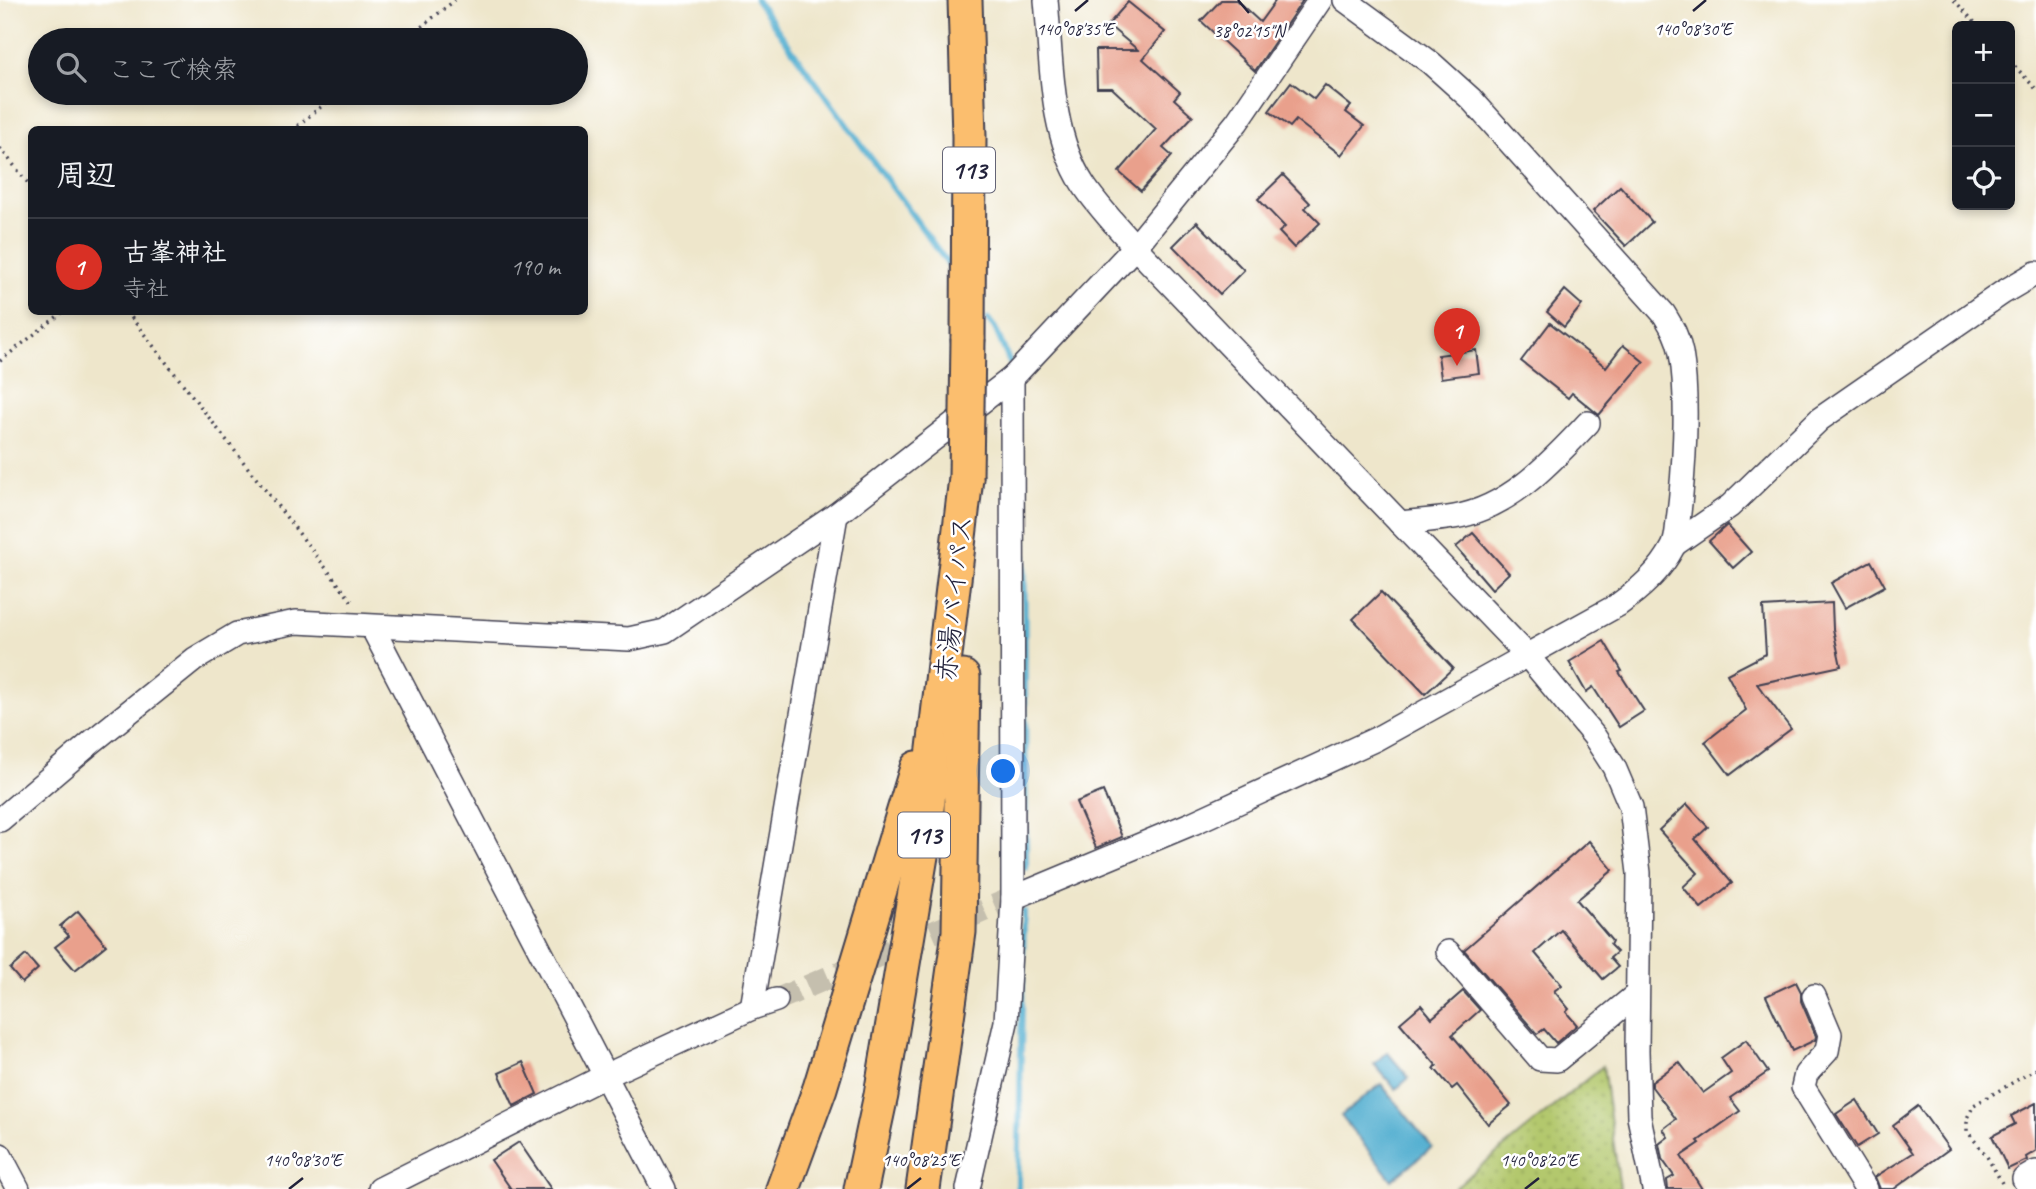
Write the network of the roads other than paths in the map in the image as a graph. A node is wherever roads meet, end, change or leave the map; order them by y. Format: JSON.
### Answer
{"nodes":[{"id":1,"x":965,"y":0,"type":"edge"},
{"id":2,"x":1046,"y":0,"type":"edge"},
{"id":3,"x":1320,"y":0,"type":"edge"},
{"id":4,"x":1345,"y":0,"type":"edge"},
{"id":5,"x":1135,"y":247,"type":"junction"},
{"id":6,"x":2036,"y":273,"type":"edge"},
{"id":7,"x":1012,"y":378,"type":"junction"},
{"id":8,"x":1588,"y":423,"type":"dead end"},
{"id":9,"x":966,"y":478,"type":"junction"},
{"id":10,"x":836,"y":515,"type":"junction"},
{"id":11,"x":1400,"y":523,"type":"junction"},
{"id":12,"x":1675,"y":544,"type":"junction"},
{"id":13,"x":372,"y":627,"type":"junction"},
{"id":14,"x":1526,"y":654,"type":"junction"},
{"id":15,"x":944,"y":680,"type":"junction"},
{"id":16,"x":0,"y":820,"type":"edge"},
{"id":17,"x":1013,"y":898,"type":"junction"},
{"id":18,"x":1448,"y":952,"type":"dead end"},
{"id":19,"x":1637,"y":994,"type":"junction"},
{"id":20,"x":1814,"y":996,"type":"dead end"},
{"id":21,"x":776,"y":1000,"type":"tunnel mouth"},
{"id":22,"x":752,"y":1008,"type":"junction"},
{"id":23,"x":605,"y":1076,"type":"junction"},
{"id":24,"x":0,"y":1155,"type":"edge"},
{"id":25,"x":2036,"y":1172,"type":"edge"},
{"id":26,"x":18,"y":1189,"type":"edge"},
{"id":27,"x":380,"y":1189,"type":"edge"},
{"id":28,"x":664,"y":1189,"type":"edge"},
{"id":29,"x":783,"y":1189,"type":"edge"},
{"id":30,"x":861,"y":1189,"type":"edge"},
{"id":31,"x":923,"y":1189,"type":"edge"},
{"id":32,"x":968,"y":1189,"type":"edge"},
{"id":33,"x":1654,"y":1189,"type":"edge"},
{"id":34,"x":1866,"y":1189,"type":"edge"},
{"id":35,"x":2029,"y":1189,"type":"edge"}],
"edges":[{"from":1,"to":9,"type":"highway","name":"赤湯バイパス","number":"113","bridge":true},
{"from":2,"to":5,"type":"street"},
{"from":3,"to":5,"type":"street"},
{"from":4,"to":12,"type":"street"},
{"from":5,"to":7,"type":"street"},
{"from":5,"to":11,"type":"street"},
{"from":6,"to":12,"type":"street"},
{"from":7,"to":10,"type":"street"},
{"from":7,"to":17,"type":"street"},
{"from":8,"to":11,"type":"street"},
{"from":9,"to":15,"type":"highway","name":"赤湯バイパス","number":"113"},
{"from":9,"to":31,"type":"highway"},
{"from":10,"to":13,"type":"street"},
{"from":10,"to":22,"type":"street"},
{"from":11,"to":14,"type":"street"},
{"from":12,"to":14,"type":"street"},
{"from":13,"to":16,"type":"street"},
{"from":13,"to":23,"type":"street"},
{"from":14,"to":17,"type":"street"},
{"from":14,"to":19,"type":"street"},
{"from":15,"to":29,"type":"highway"},
{"from":15,"to":30,"type":"highway","name":"赤湯バイパス","number":"113"},
{"from":17,"to":32,"type":"street"},
{"from":18,"to":19,"type":"street"},
{"from":19,"to":33,"type":"street"},
{"from":20,"to":34,"type":"street"},
{"from":21,"to":22,"type":"street"},
{"from":22,"to":23,"type":"street"},
{"from":23,"to":27,"type":"street"},
{"from":23,"to":28,"type":"street"},
{"from":24,"to":26,"type":"street"},
{"from":25,"to":35,"type":"street"}]}
